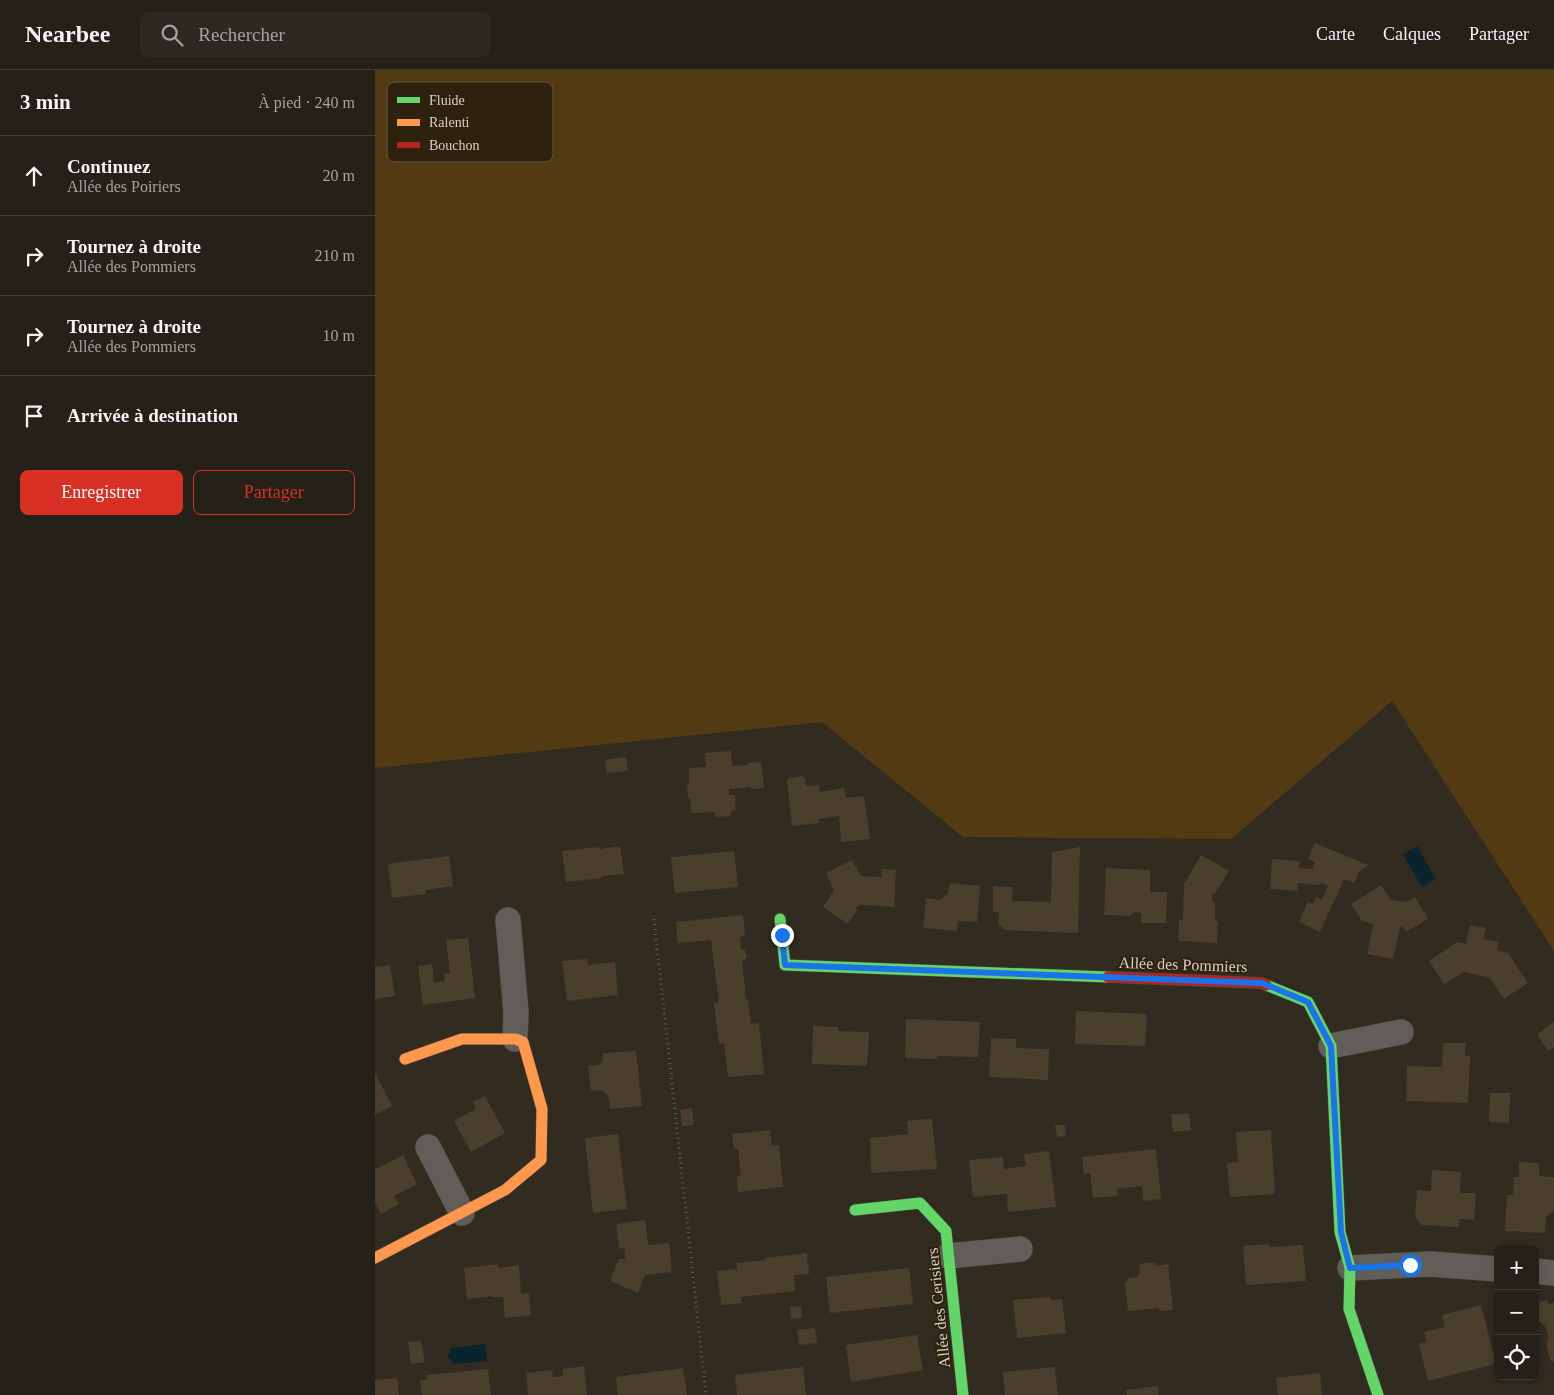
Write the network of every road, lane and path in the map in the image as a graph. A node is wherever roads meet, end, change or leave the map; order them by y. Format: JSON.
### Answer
{"nodes":[{"id":1,"x":654,"y":919,"type":"dead end"},
{"id":2,"x":780,"y":919,"type":"dead end"},
{"id":3,"x":508,"y":920,"type":"dead end"},
{"id":4,"x":1401,"y":1032,"type":"dead end"},
{"id":5,"x":515,"y":1039,"type":"junction"},
{"id":6,"x":1331,"y":1046,"type":"junction"},
{"id":7,"x":405,"y":1059,"type":"dead end"},
{"id":8,"x":428,"y":1147,"type":"dead end"},
{"id":9,"x":855,"y":1210,"type":"dead end"},
{"id":10,"x":462,"y":1213,"type":"junction"},
{"id":11,"x":1020,"y":1249,"type":"dead end"},
{"id":12,"x":376,"y":1256,"type":"edge"},
{"id":13,"x":948,"y":1256,"type":"junction"},
{"id":14,"x":1350,"y":1268,"type":"junction"},
{"id":15,"x":1494,"y":1269,"type":"edge"},
{"id":16,"x":1539,"y":1271,"type":"edge"},
{"id":17,"x":1554,"y":1273,"type":"edge"},
{"id":18,"x":706,"y":1395,"type":"edge"},
{"id":19,"x":963,"y":1395,"type":"edge"},
{"id":20,"x":1378,"y":1395,"type":"edge"}],
"edges":[{"from":1,"to":18,"type":"path"},
{"from":2,"to":6,"type":"street","name":"Allée des Pommiers"},
{"from":3,"to":5,"type":"street"},
{"from":4,"to":6,"type":"street"},
{"from":5,"to":7,"type":"street"},
{"from":5,"to":10,"type":"street"},
{"from":6,"to":14,"type":"street","name":"Allée des Pommiers"},
{"from":8,"to":10,"type":"street"},
{"from":9,"to":13,"type":"street","name":"Allée des Cerisiers"},
{"from":10,"to":12,"type":"street"},
{"from":11,"to":13,"type":"street"},
{"from":13,"to":19,"type":"street","name":"Allée des Cerisiers"},
{"from":14,"to":15,"type":"street"},
{"from":14,"to":20,"type":"street","name":"Allée des Pommiers"},
{"from":16,"to":17,"type":"street"}]}
